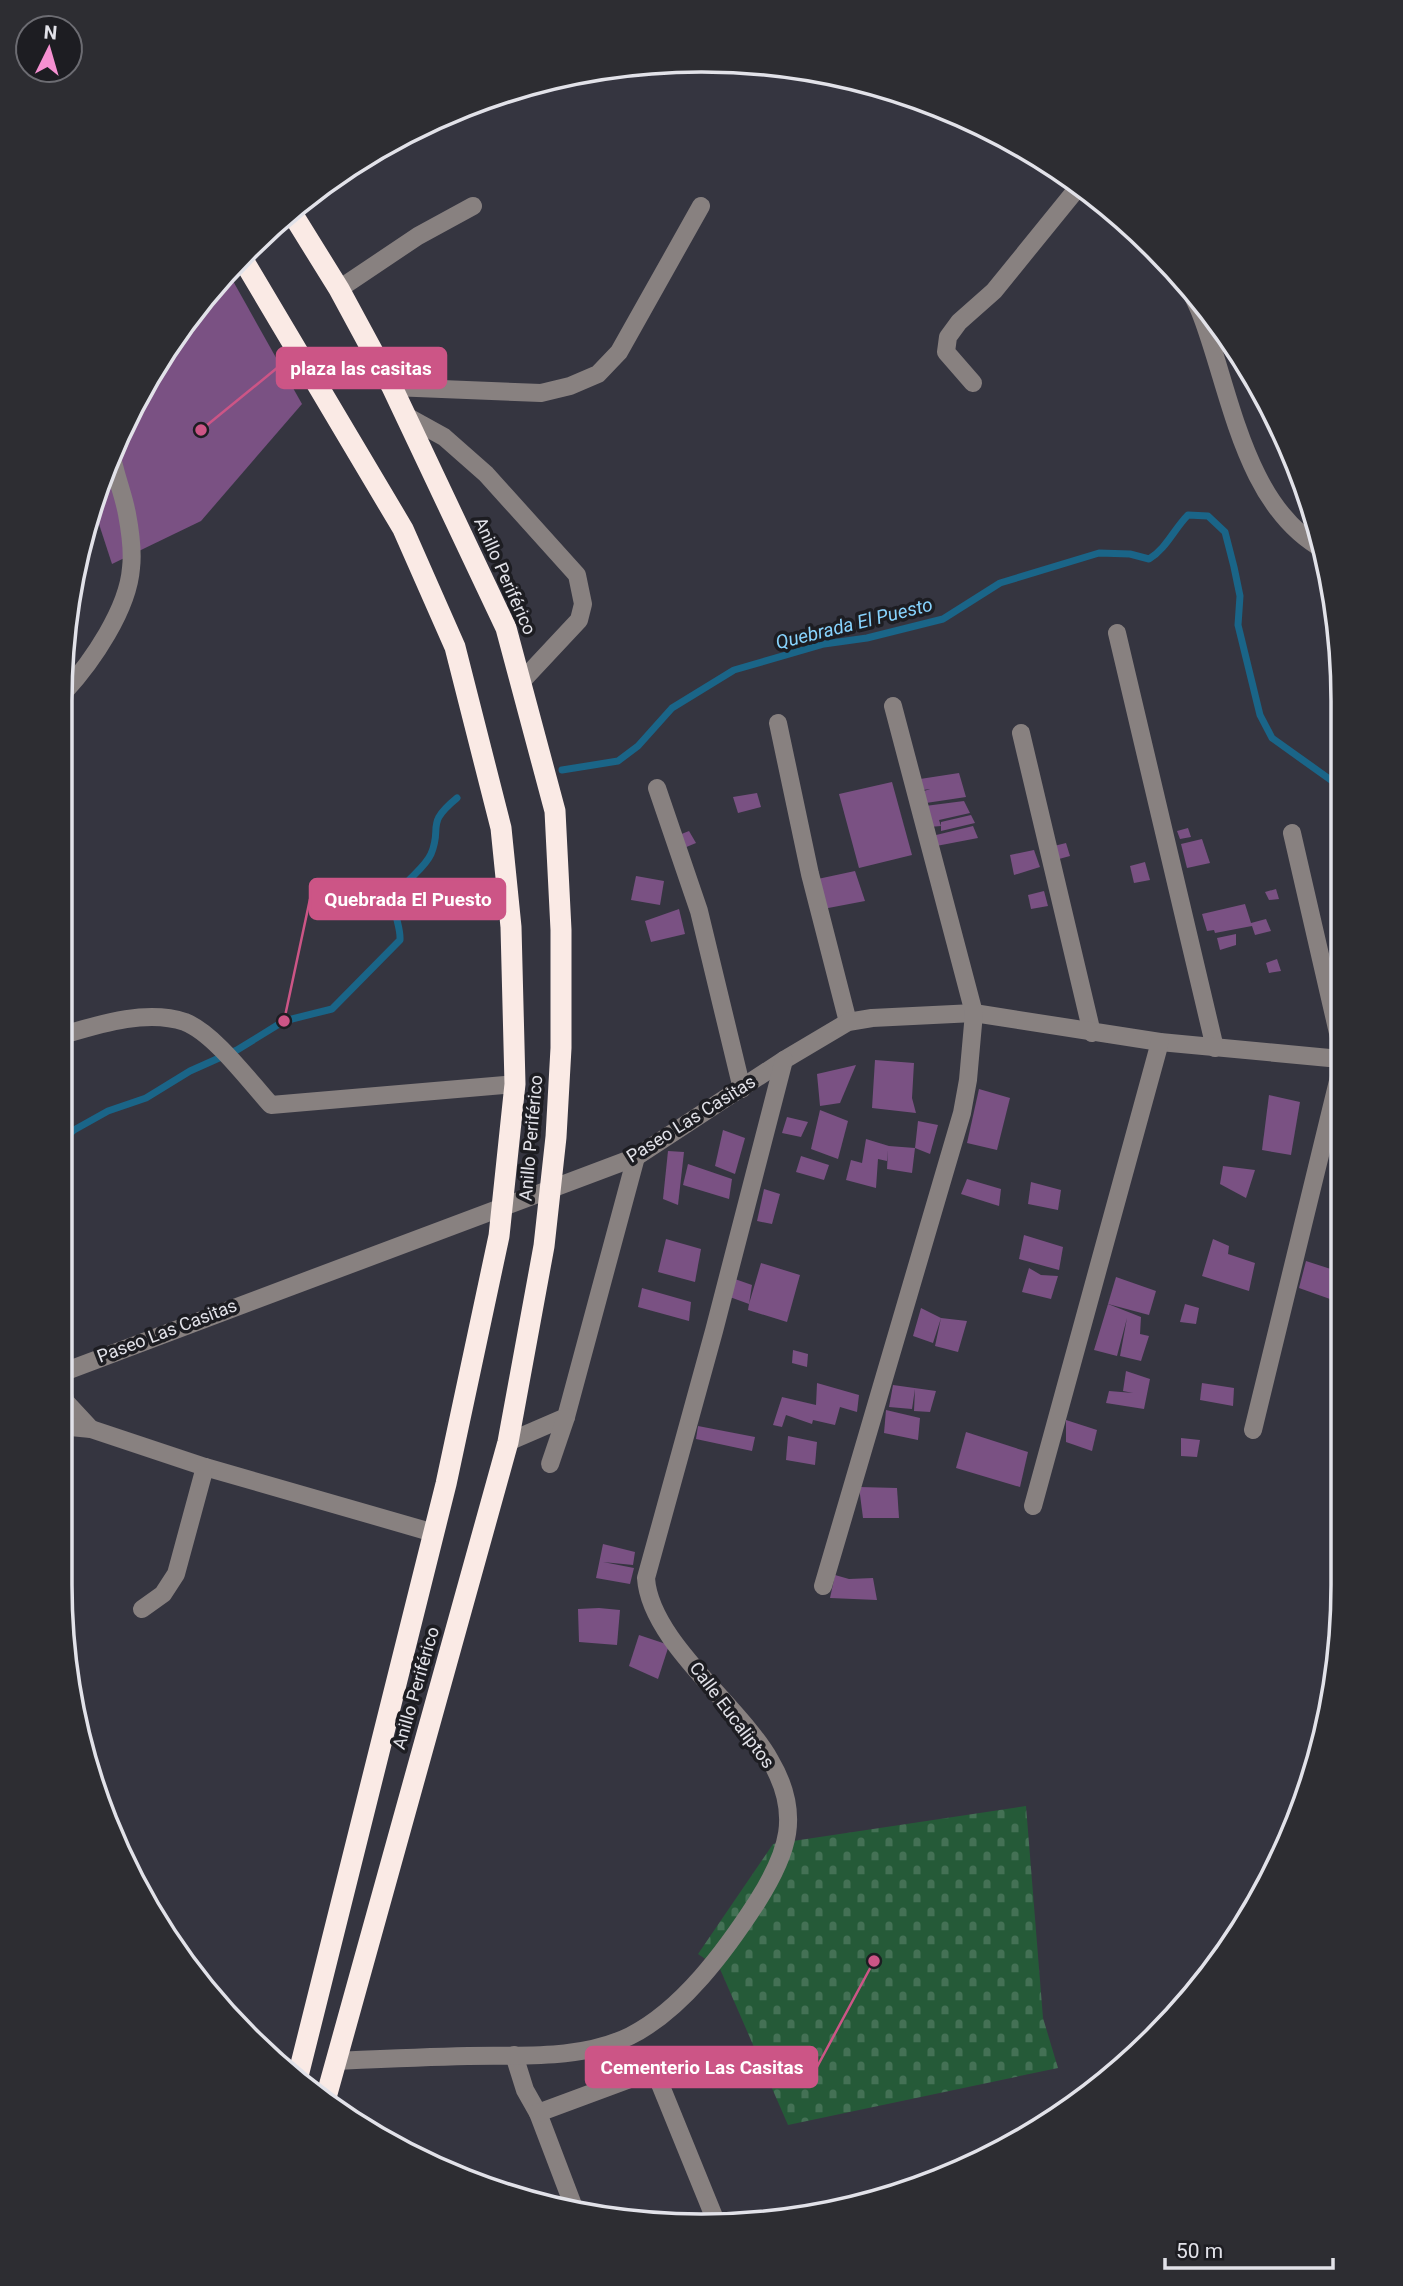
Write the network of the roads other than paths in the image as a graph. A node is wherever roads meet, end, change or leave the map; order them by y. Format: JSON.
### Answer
{"nodes":[{"id":1,"x":1073,"y":194,"type":"edge"},
{"id":2,"x":473,"y":206,"type":"dead end"},
{"id":3,"x":701,"y":206,"type":"dead end"},
{"id":4,"x":296,"y":220,"type":"edge"},
{"id":5,"x":247,"y":266,"type":"edge"},
{"id":6,"x":339,"y":289,"type":"junction"},
{"id":7,"x":1204,"y":322,"type":"edge"},
{"id":8,"x":973,"y":383,"type":"dead end"},
{"id":9,"x":392,"y":387,"type":"junction"},
{"id":10,"x":405,"y":416,"type":"junction"},
{"id":11,"x":114,"y":475,"type":"edge"},
{"id":12,"x":1311,"y":543,"type":"edge"},
{"id":13,"x":1117,"y":633,"type":"dead end"},
{"id":14,"x":72,"y":682,"type":"edge"},
{"id":15,"x":521,"y":682,"type":"junction"},
{"id":16,"x":893,"y":706,"type":"dead end"},
{"id":17,"x":778,"y":723,"type":"dead end"},
{"id":18,"x":1021,"y":733,"type":"dead end"},
{"id":19,"x":657,"y":789,"type":"dead end"},
{"id":20,"x":1292,"y":833,"type":"dead end"},
{"id":21,"x":1331,"y":1006,"type":"edge"},
{"id":22,"x":974,"y":1013,"type":"junction"},
{"id":23,"x":848,"y":1022,"type":"junction"},
{"id":24,"x":72,"y":1032,"type":"edge"},
{"id":25,"x":1092,"y":1033,"type":"junction"},
{"id":26,"x":1160,"y":1042,"type":"junction"},
{"id":27,"x":1215,"y":1048,"type":"junction"},
{"id":28,"x":1331,"y":1058,"type":"edge"},
{"id":29,"x":784,"y":1060,"type":"junction"},
{"id":30,"x":515,"y":1084,"type":"junction"},
{"id":31,"x":741,"y":1089,"type":"junction"},
{"id":32,"x":1331,"y":1110,"type":"edge"},
{"id":33,"x":631,"y":1159,"type":"junction"},
{"id":34,"x":72,"y":1369,"type":"edge"},
{"id":35,"x":72,"y":1409,"type":"edge"},
{"id":36,"x":565,"y":1417,"type":"junction"},
{"id":37,"x":72,"y":1427,"type":"edge"},
{"id":38,"x":91,"y":1429,"type":"junction"},
{"id":39,"x":1253,"y":1430,"type":"dead end"},
{"id":40,"x":509,"y":1442,"type":"junction"},
{"id":41,"x":550,"y":1464,"type":"dead end"},
{"id":42,"x":205,"y":1466,"type":"junction"},
{"id":43,"x":1033,"y":1506,"type":"dead end"},
{"id":44,"x":435,"y":1533,"type":"junction"},
{"id":45,"x":822,"y":1586,"type":"dead end"},
{"id":46,"x":142,"y":1609,"type":"dead end"},
{"id":47,"x":514,"y":2055,"type":"junction"},
{"id":48,"x":335,"y":2061,"type":"junction"},
{"id":49,"x":300,"y":2069,"type":"edge"},
{"id":50,"x":327,"y":2090,"type":"edge"},
{"id":51,"x":538,"y":2113,"type":"junction"},
{"id":52,"x":571,"y":2200,"type":"edge"},
{"id":53,"x":713,"y":2214,"type":"edge"}],
"edges":[{"from":1,"to":8,"type":"street"},
{"from":2,"to":6,"type":"street"},
{"from":3,"to":9,"type":"street"},
{"from":4,"to":6,"type":"highway","name":"Anillo Periférico"},
{"from":5,"to":30,"type":"highway","name":"Anillo Periférico"},
{"from":6,"to":9,"type":"highway","name":"Anillo Periférico"},
{"from":7,"to":12,"type":"street"},
{"from":9,"to":10,"type":"highway","name":"Anillo Periférico"},
{"from":10,"to":15,"type":"highway","name":"Anillo Periférico"},
{"from":10,"to":15,"type":"street"},
{"from":11,"to":14,"type":"street"},
{"from":13,"to":27,"type":"street"},
{"from":15,"to":40,"type":"highway","name":"Anillo Periférico"},
{"from":16,"to":22,"type":"street"},
{"from":17,"to":23,"type":"street"},
{"from":18,"to":25,"type":"street"},
{"from":19,"to":31,"type":"street"},
{"from":20,"to":21,"type":"street"},
{"from":22,"to":23,"type":"street","name":"Paseo Las Casitas"},
{"from":22,"to":25,"type":"street","name":"Paseo Las Casitas"},
{"from":22,"to":45,"type":"street"},
{"from":23,"to":29,"type":"street","name":"Paseo Las Casitas"},
{"from":24,"to":30,"type":"street"},
{"from":25,"to":26,"type":"street","name":"Paseo Las Casitas"},
{"from":26,"to":27,"type":"street","name":"Paseo Las Casitas"},
{"from":26,"to":43,"type":"street"},
{"from":27,"to":28,"type":"street","name":"Paseo Las Casitas"},
{"from":29,"to":31,"type":"street","name":"Paseo Las Casitas"},
{"from":29,"to":47,"type":"street","name":"Calle Eucaliptos"},
{"from":30,"to":44,"type":"highway","name":"Anillo Periférico"},
{"from":31,"to":33,"type":"street","name":"Paseo Las Casitas"},
{"from":32,"to":39,"type":"street"},
{"from":33,"to":34,"type":"street","name":"Paseo Las Casitas"},
{"from":33,"to":36,"type":"street"},
{"from":35,"to":38,"type":"street"},
{"from":36,"to":40,"type":"street"},
{"from":36,"to":41,"type":"street"},
{"from":37,"to":38,"type":"street"},
{"from":38,"to":42,"type":"street"},
{"from":40,"to":48,"type":"highway","name":"Anillo Periférico"},
{"from":42,"to":44,"type":"street"},
{"from":42,"to":46,"type":"street"},
{"from":44,"to":49,"type":"highway","name":"Anillo Periférico"},
{"from":47,"to":48,"type":"street","name":"Calle Eucaliptos"},
{"from":47,"to":51,"type":"street"},
{"from":48,"to":50,"type":"highway","name":"Anillo Periférico"},
{"from":51,"to":52,"type":"street"},
{"from":51,"to":53,"type":"street"}]}
